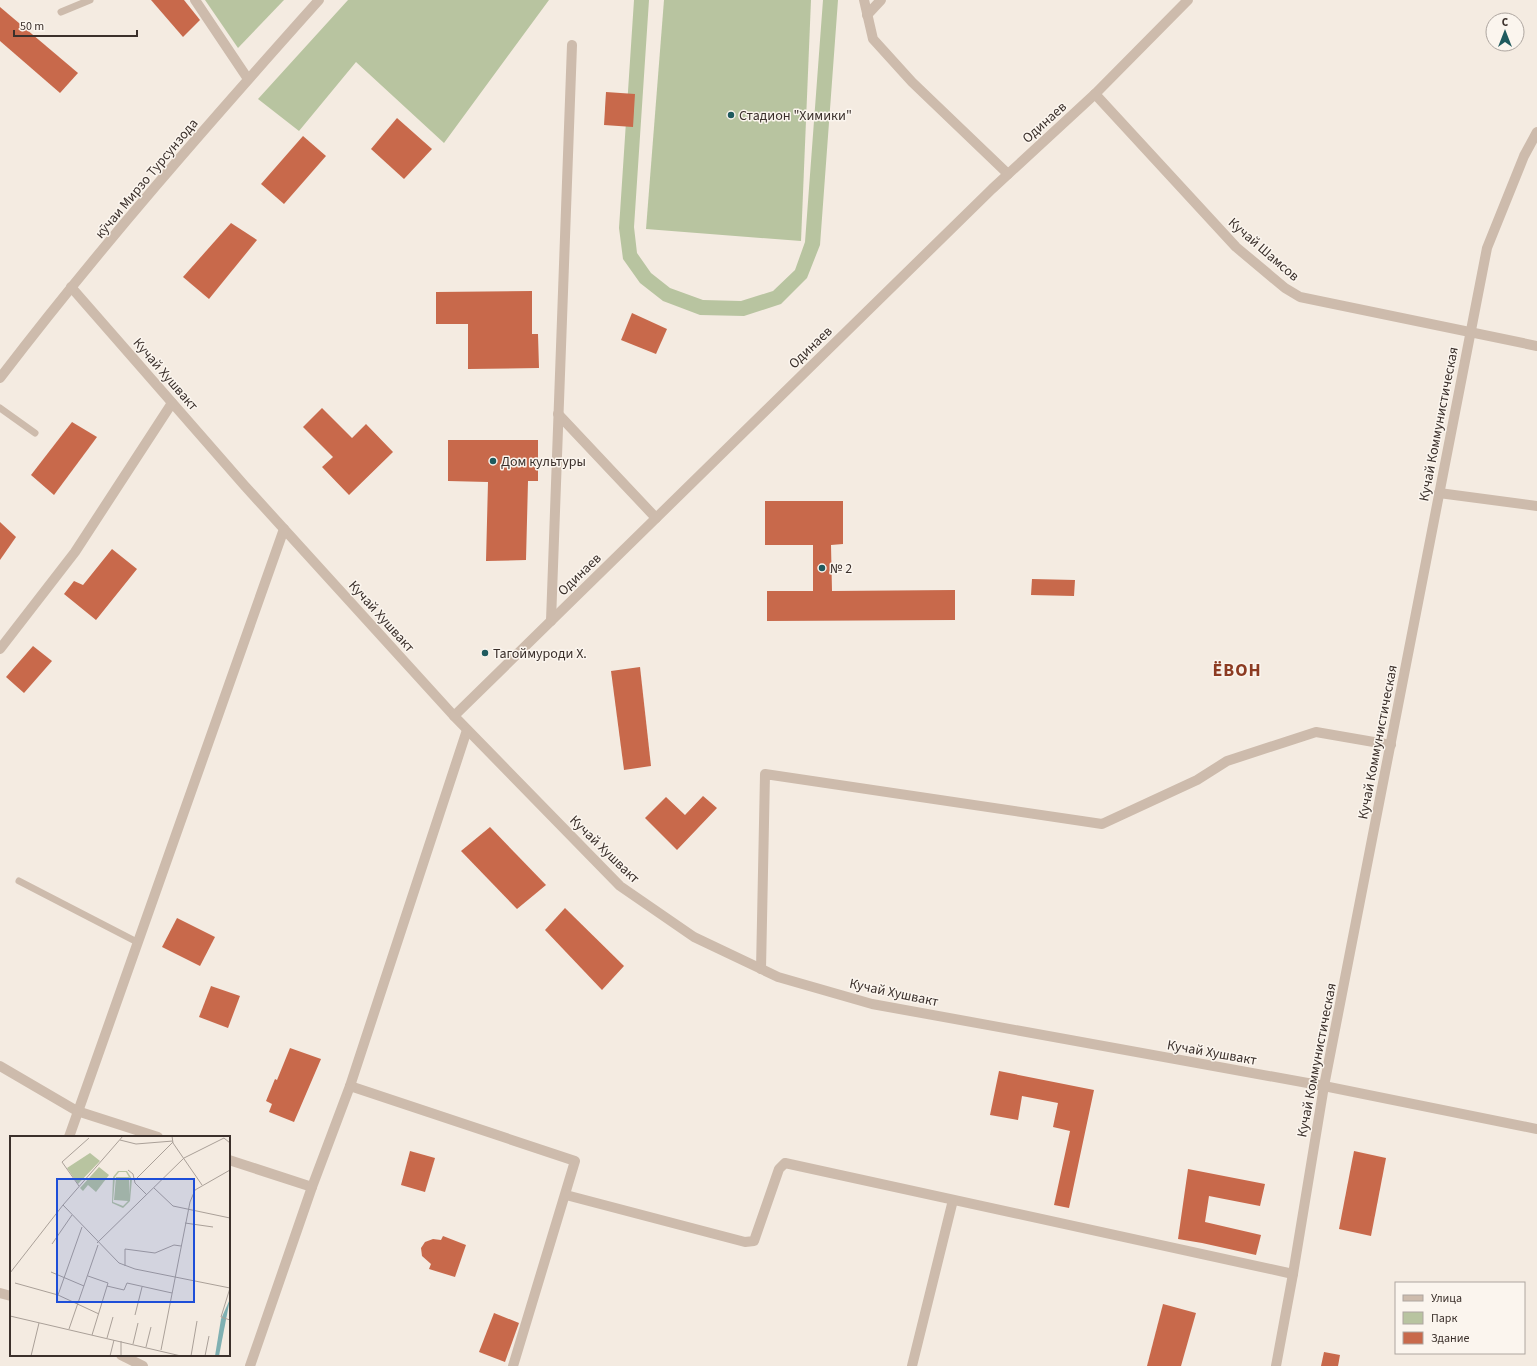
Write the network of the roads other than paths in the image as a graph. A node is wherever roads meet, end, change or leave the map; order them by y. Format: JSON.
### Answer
{"nodes":[{"id":1,"x":90,"y":0,"type":"edge"},
{"id":2,"x":195,"y":0,"type":"edge"},
{"id":3,"x":319,"y":0,"type":"edge"},
{"id":4,"x":864,"y":0,"type":"edge"},
{"id":5,"x":882,"y":0,"type":"edge"},
{"id":6,"x":1188,"y":0,"type":"edge"},
{"id":7,"x":61,"y":12,"type":"dead end"},
{"id":8,"x":867,"y":15,"type":"junction"},
{"id":9,"x":572,"y":45,"type":"dead end"},
{"id":10,"x":248,"y":79,"type":"junction"},
{"id":11,"x":1095,"y":94,"type":"junction"},
{"id":12,"x":1537,"y":132,"type":"edge"},
{"id":13,"x":1008,"y":174,"type":"junction"},
{"id":14,"x":71,"y":287,"type":"junction"},
{"id":15,"x":1470,"y":333,"type":"junction"},
{"id":16,"x":1537,"y":346,"type":"edge"},
{"id":17,"x":0,"y":378,"type":"edge"},
{"id":18,"x":172,"y":403,"type":"junction"},
{"id":19,"x":0,"y":408,"type":"edge"},
{"id":20,"x":558,"y":414,"type":"junction"},
{"id":21,"x":35,"y":432,"type":"dead end"},
{"id":22,"x":1439,"y":493,"type":"junction"},
{"id":23,"x":1537,"y":506,"type":"edge"},
{"id":24,"x":656,"y":518,"type":"junction"},
{"id":25,"x":284,"y":530,"type":"junction"},
{"id":26,"x":551,"y":621,"type":"junction"},
{"id":27,"x":0,"y":650,"type":"edge"},
{"id":28,"x":454,"y":716,"type":"junction"},
{"id":29,"x":467,"y":730,"type":"junction"},
{"id":30,"x":1391,"y":746,"type":"junction"},
{"id":31,"x":19,"y":882,"type":"dead end"},
{"id":32,"x":137,"y":942,"type":"junction"},
{"id":33,"x":761,"y":969,"type":"junction"},
{"id":34,"x":0,"y":1066,"type":"edge"},
{"id":35,"x":350,"y":1086,"type":"junction"},
{"id":36,"x":1324,"y":1086,"type":"junction"},
{"id":37,"x":77,"y":1111,"type":"junction"},
{"id":38,"x":1537,"y":1129,"type":"edge"},
{"id":39,"x":69,"y":1136,"type":"edge"},
{"id":40,"x":155,"y":1136,"type":"edge"},
{"id":41,"x":230,"y":1160,"type":"edge"},
{"id":42,"x":312,"y":1187,"type":"junction"},
{"id":43,"x":566,"y":1195,"type":"junction"},
{"id":44,"x":953,"y":1200,"type":"junction"},
{"id":45,"x":1293,"y":1274,"type":"junction"},
{"id":46,"x":0,"y":1293,"type":"edge"},
{"id":47,"x":10,"y":1296,"type":"edge"},
{"id":48,"x":123,"y":1356,"type":"edge"},
{"id":49,"x":143,"y":1366,"type":"edge"},
{"id":50,"x":250,"y":1366,"type":"edge"},
{"id":51,"x":513,"y":1366,"type":"edge"},
{"id":52,"x":912,"y":1366,"type":"edge"},
{"id":53,"x":1276,"y":1366,"type":"edge"}],
"edges":[{"from":1,"to":7,"type":"lane"},
{"from":2,"to":10,"type":"street"},
{"from":3,"to":10,"type":"street","name":"кӯчаи Мирзо Турсунзода"},
{"from":4,"to":8,"type":"street"},
{"from":5,"to":8,"type":"street"},
{"from":6,"to":11,"type":"street","name":"Одинаев"},
{"from":8,"to":13,"type":"street"},
{"from":9,"to":20,"type":"street"},
{"from":10,"to":14,"type":"street","name":"кӯчаи Мирзо Турсунзода"},
{"from":11,"to":13,"type":"street","name":"Одинаев"},
{"from":11,"to":15,"type":"street","name":"Кучай Шамсов"},
{"from":12,"to":15,"type":"street","name":"Кучай Коммунистическая"},
{"from":13,"to":24,"type":"street","name":"Одинаев"},
{"from":14,"to":17,"type":"street","name":"кӯчаи Мирзо Турсунзода"},
{"from":14,"to":18,"type":"street","name":"Кучай Хушвакт"},
{"from":15,"to":16,"type":"street","name":"Кучай Шамсов"},
{"from":15,"to":22,"type":"street","name":"Кучай Коммунистическая"},
{"from":18,"to":25,"type":"street","name":"Кучай Хушвакт"},
{"from":18,"to":27,"type":"street"},
{"from":19,"to":21,"type":"lane"},
{"from":20,"to":24,"type":"street"},
{"from":20,"to":26,"type":"street"},
{"from":22,"to":23,"type":"street"},
{"from":22,"to":30,"type":"street","name":"Кучай Коммунистическая"},
{"from":24,"to":26,"type":"street","name":"Одинаев"},
{"from":25,"to":28,"type":"street","name":"Кучай Хушвакт"},
{"from":25,"to":32,"type":"street"},
{"from":26,"to":28,"type":"street","name":"Одинаев"},
{"from":28,"to":29,"type":"street","name":"Кучай Хушвакт"},
{"from":29,"to":33,"type":"street","name":"Кучай Хушвакт"},
{"from":29,"to":35,"type":"street"},
{"from":30,"to":33,"type":"street"},
{"from":30,"to":36,"type":"street","name":"Кучай Коммунистическая"},
{"from":31,"to":32,"type":"lane"},
{"from":32,"to":37,"type":"street"},
{"from":33,"to":36,"type":"street","name":"Кучай Хушвакт"},
{"from":34,"to":37,"type":"street"},
{"from":35,"to":42,"type":"street"},
{"from":35,"to":43,"type":"street"},
{"from":36,"to":38,"type":"street","name":"Кучай Хушвакт"},
{"from":36,"to":45,"type":"street","name":"Кучай Коммунистическая"},
{"from":37,"to":39,"type":"street"},
{"from":37,"to":40,"type":"street"},
{"from":41,"to":42,"type":"street"},
{"from":42,"to":50,"type":"street"},
{"from":43,"to":44,"type":"street"},
{"from":43,"to":51,"type":"street"},
{"from":44,"to":45,"type":"street"},
{"from":44,"to":52,"type":"street"},
{"from":45,"to":53,"type":"street","name":"Кучай Коммунистическая"},
{"from":46,"to":47,"type":"street"},
{"from":48,"to":49,"type":"street"}]}
